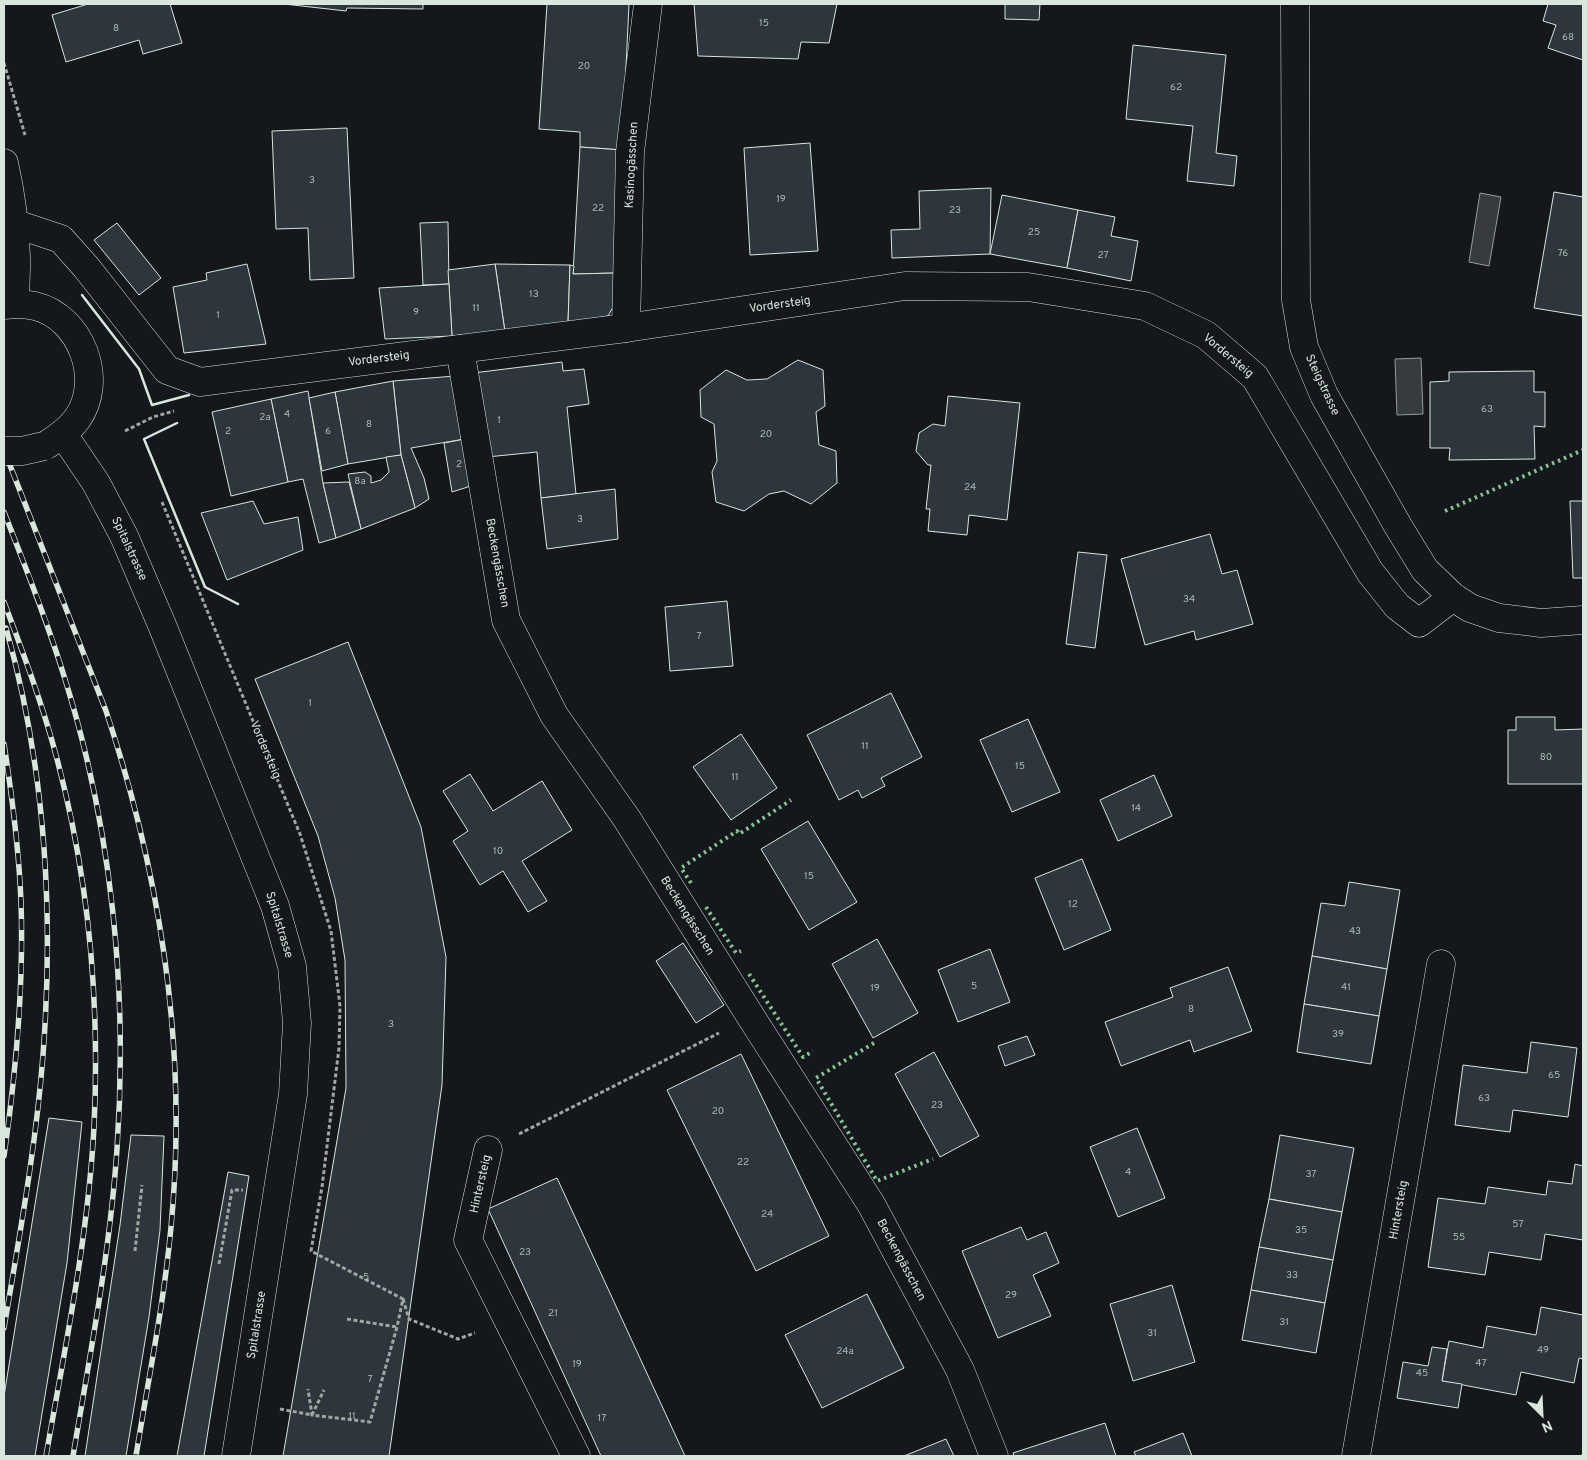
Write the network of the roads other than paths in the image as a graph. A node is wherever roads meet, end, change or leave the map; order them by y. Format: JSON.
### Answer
{"nodes":[{"id":1,"x":648,"y":4,"type":"edge"},
{"id":2,"x":1295,"y":4,"type":"edge"},
{"id":3,"x":4,"y":163,"type":"edge"},
{"id":4,"x":13,"y":223,"type":"junction"},
{"id":5,"x":9,"y":304,"type":"edge"},
{"id":6,"x":626,"y":328,"type":"junction"},
{"id":7,"x":460,"y":349,"type":"junction"},
{"id":8,"x":54,"y":440,"type":"junction"},
{"id":9,"x":4,"y":451,"type":"edge"},
{"id":10,"x":1453,"y":597,"type":"junction"},
{"id":11,"x":1583,"y":620,"type":"edge"},
{"id":12,"x":1441,"y":964,"type":"dead end"},
{"id":13,"x":488,"y":1150,"type":"road end"},
{"id":14,"x":236,"y":1456,"type":"edge"},
{"id":15,"x":576,"y":1456,"type":"edge"},
{"id":16,"x":994,"y":1456,"type":"edge"},
{"id":17,"x":1356,"y":1456,"type":"edge"}],
"edges":[{"from":1,"to":6,"type":"street","name":"Kasinogässchen"},
{"from":2,"to":10,"type":"street","name":"Steigstrasse"},
{"from":3,"to":4,"type":"street"},
{"from":4,"to":5,"type":"street"},
{"from":4,"to":7,"type":"street","name":"Vordersteig"},
{"from":5,"to":8,"type":"street"},
{"from":6,"to":7,"type":"street","name":"Vordersteig"},
{"from":6,"to":10,"type":"street","name":"Vordersteig"},
{"from":7,"to":16,"type":"street","name":"Beckengässchen"},
{"from":8,"to":9,"type":"street","bridge":true},
{"from":8,"to":14,"type":"street","name":"Spitalstrasse"},
{"from":10,"to":11,"type":"street","name":"Steigstrasse"},
{"from":12,"to":17,"type":"street","name":"Hintersteig"},
{"from":13,"to":15,"type":"street","name":"Hintersteig"}]}
